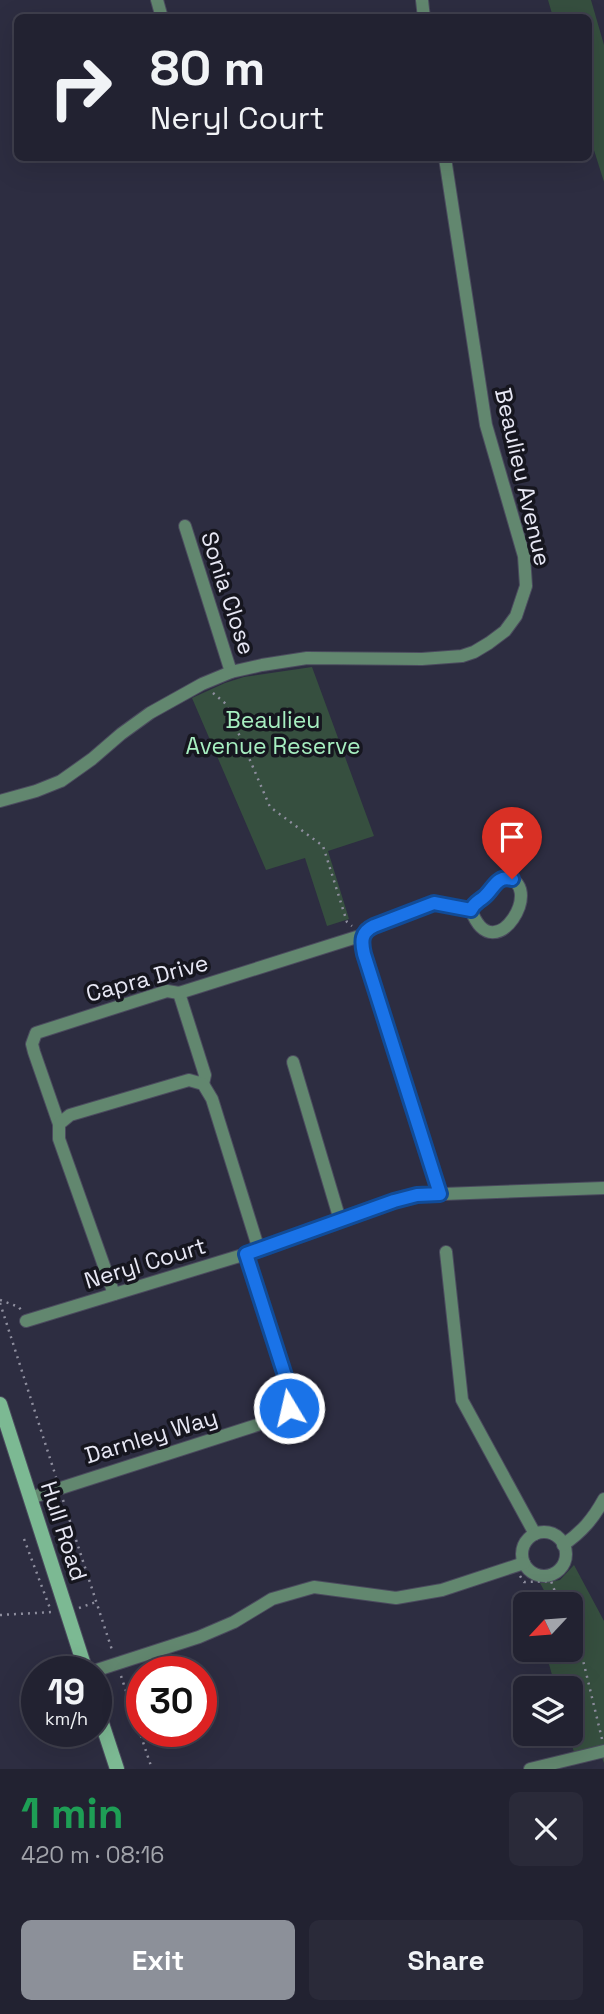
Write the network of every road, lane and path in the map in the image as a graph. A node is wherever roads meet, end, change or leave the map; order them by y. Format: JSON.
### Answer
{"nodes":[{"id":1,"x":445,"y":161,"type":"edge"},
{"id":2,"x":185,"y":526,"type":"dead end"},
{"id":3,"x":231,"y":672,"type":"junction"},
{"id":4,"x":202,"y":684,"type":"junction"},
{"id":5,"x":0,"y":801,"type":"edge"},
{"id":6,"x":471,"y":910,"type":"junction"},
{"id":7,"x":363,"y":935,"type":"junction"},
{"id":8,"x":180,"y":993,"type":"junction"},
{"id":9,"x":293,"y":1062,"type":"dead end"},
{"id":10,"x":203,"y":1084,"type":"junction"},
{"id":11,"x":59,"y":1125,"type":"junction"},
{"id":12,"x":604,"y":1188,"type":"edge"},
{"id":13,"x":440,"y":1194,"type":"junction"},
{"id":14,"x":340,"y":1220,"type":"junction"},
{"id":15,"x":253,"y":1252,"type":"junction"},
{"id":16,"x":446,"y":1252,"type":"dead end"},
{"id":17,"x":114,"y":1294,"type":"junction"},
{"id":18,"x":0,"y":1301,"type":"edge"},
{"id":19,"x":26,"y":1321,"type":"joint"},
{"id":20,"x":0,"y":1404,"type":"edge"},
{"id":21,"x":59,"y":1487,"type":"junction"},
{"id":22,"x":30,"y":1498,"type":"junction"},
{"id":23,"x":604,"y":1499,"type":"edge"},
{"id":24,"x":535,"y":1534,"type":"junction"},
{"id":25,"x":24,"y":1539,"type":"dead end"},
{"id":26,"x":563,"y":1545,"type":"junction"},
{"id":27,"x":519,"y":1564,"type":"junction"},
{"id":28,"x":555,"y":1592,"type":"edge"},
{"id":29,"x":96,"y":1602,"type":"junction"},
{"id":30,"x":51,"y":1611,"type":"junction"},
{"id":31,"x":66,"y":1612,"type":"junction"},
{"id":32,"x":0,"y":1615,"type":"edge"},
{"id":33,"x":81,"y":1656,"type":"edge"},
{"id":34,"x":583,"y":1660,"type":"edge"},
{"id":35,"x":117,"y":1664,"type":"junction"},
{"id":36,"x":112,"y":1666,"type":"edge"},
{"id":37,"x":110,"y":1747,"type":"edge"},
{"id":38,"x":604,"y":1750,"type":"edge"},
{"id":39,"x":117,"y":1769,"type":"edge"},
{"id":40,"x":152,"y":1769,"type":"edge"},
{"id":41,"x":531,"y":1769,"type":"edge"}],
"edges":[{"from":1,"to":3,"type":"street","name":"Beaulieu Avenue"},
{"from":2,"to":3,"type":"street","name":"Sonia Close"},
{"from":3,"to":4,"type":"street","name":"Beaulieu Avenue"},
{"from":4,"to":5,"type":"street","name":"Beaulieu Avenue"},
{"from":4,"to":7,"type":"path"},
{"from":6,"to":6,"type":"street"},
{"from":6,"to":7,"type":"street","name":"Capra Drive"},
{"from":7,"to":8,"type":"street","name":"Capra Drive"},
{"from":7,"to":13,"type":"street"},
{"from":8,"to":10,"type":"street"},
{"from":8,"to":11,"type":"street","name":"Capra Drive"},
{"from":9,"to":14,"type":"street"},
{"from":10,"to":11,"type":"street"},
{"from":10,"to":15,"type":"street"},
{"from":11,"to":17,"type":"street"},
{"from":12,"to":13,"type":"street","name":"Neryl Court"},
{"from":13,"to":14,"type":"street","name":"Neryl Court"},
{"from":14,"to":15,"type":"street","name":"Neryl Court"},
{"from":15,"to":17,"type":"street","name":"Neryl Court"},
{"from":15,"to":21,"type":"street","name":"Darnley Way"},
{"from":16,"to":24,"type":"street"},
{"from":17,"to":19,"type":"street","name":"Neryl Court"},
{"from":18,"to":19,"type":"path"},
{"from":18,"to":21,"type":"path"},
{"from":20,"to":22,"type":"main road","name":"Hull Road"},
{"from":21,"to":22,"type":"street","name":"Darnley Way"},
{"from":21,"to":29,"type":"path"},
{"from":22,"to":31,"type":"main road","name":"Hull Road"},
{"from":23,"to":26,"type":"street"},
{"from":24,"to":26,"type":"street"},
{"from":24,"to":27,"type":"street"},
{"from":25,"to":30,"type":"path"},
{"from":26,"to":27,"type":"street"},
{"from":27,"to":28,"type":"path"},
{"from":27,"to":35,"type":"street"},
{"from":29,"to":31,"type":"path"},
{"from":29,"to":35,"type":"path"},
{"from":30,"to":31,"type":"path"},
{"from":30,"to":32,"type":"path"},
{"from":31,"to":33,"type":"main road","name":"Hull Road"},
{"from":34,"to":38,"type":"path"},
{"from":35,"to":36,"type":"street"},
{"from":35,"to":40,"type":"path"},
{"from":37,"to":39,"type":"main road"},
{"from":38,"to":41,"type":"street"}]}
